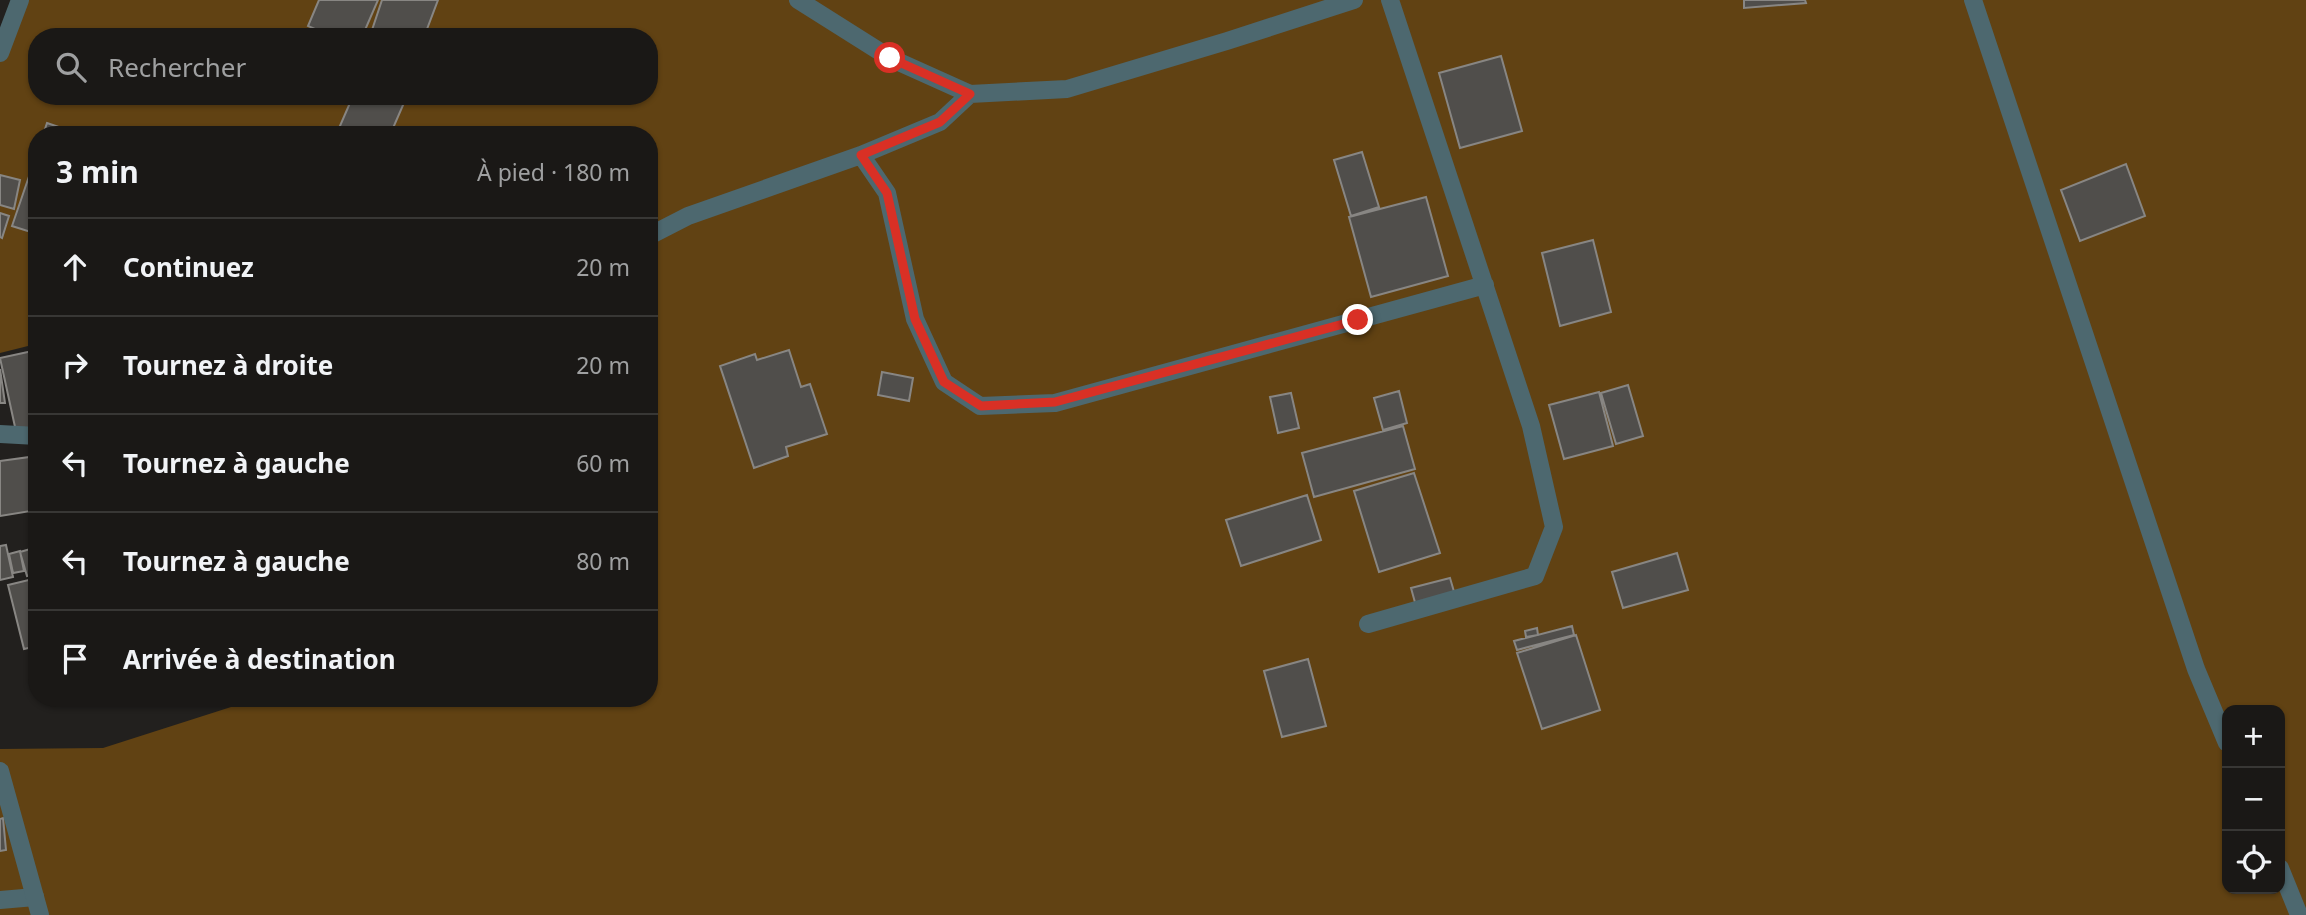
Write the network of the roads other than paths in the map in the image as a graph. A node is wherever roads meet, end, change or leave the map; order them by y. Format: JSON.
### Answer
{"nodes":[{"id":1,"x":20,"y":0,"type":"edge"},
{"id":2,"x":798,"y":0,"type":"edge"},
{"id":3,"x":1354,"y":0,"type":"edge"},
{"id":4,"x":1390,"y":0,"type":"edge"},
{"id":5,"x":1973,"y":0,"type":"edge"},
{"id":6,"x":0,"y":53,"type":"edge"},
{"id":7,"x":970,"y":94,"type":"junction"},
{"id":8,"x":861,"y":155,"type":"junction"},
{"id":9,"x":658,"y":231,"type":"edge"},
{"id":10,"x":1485,"y":285,"type":"junction"},
{"id":11,"x":0,"y":434,"type":"edge"},
{"id":12,"x":28,"y":436,"type":"edge"},
{"id":13,"x":1368,"y":624,"type":"dead end"},
{"id":14,"x":2222,"y":731,"type":"edge"},
{"id":15,"x":0,"y":771,"type":"edge"},
{"id":16,"x":2285,"y":880,"type":"edge"},
{"id":17,"x":0,"y":900,"type":"edge"},
{"id":18,"x":38,"y":906,"type":"edge"},
{"id":19,"x":2300,"y":915,"type":"edge"}],
"edges":[{"from":1,"to":6,"type":"street"},
{"from":2,"to":7,"type":"street"},
{"from":3,"to":7,"type":"street"},
{"from":4,"to":10,"type":"street"},
{"from":5,"to":14,"type":"street"},
{"from":7,"to":8,"type":"street"},
{"from":8,"to":9,"type":"street"},
{"from":8,"to":10,"type":"street"},
{"from":10,"to":13,"type":"street"},
{"from":11,"to":12,"type":"street"},
{"from":15,"to":18,"type":"street"},
{"from":16,"to":19,"type":"street"},
{"from":17,"to":18,"type":"street"}]}
